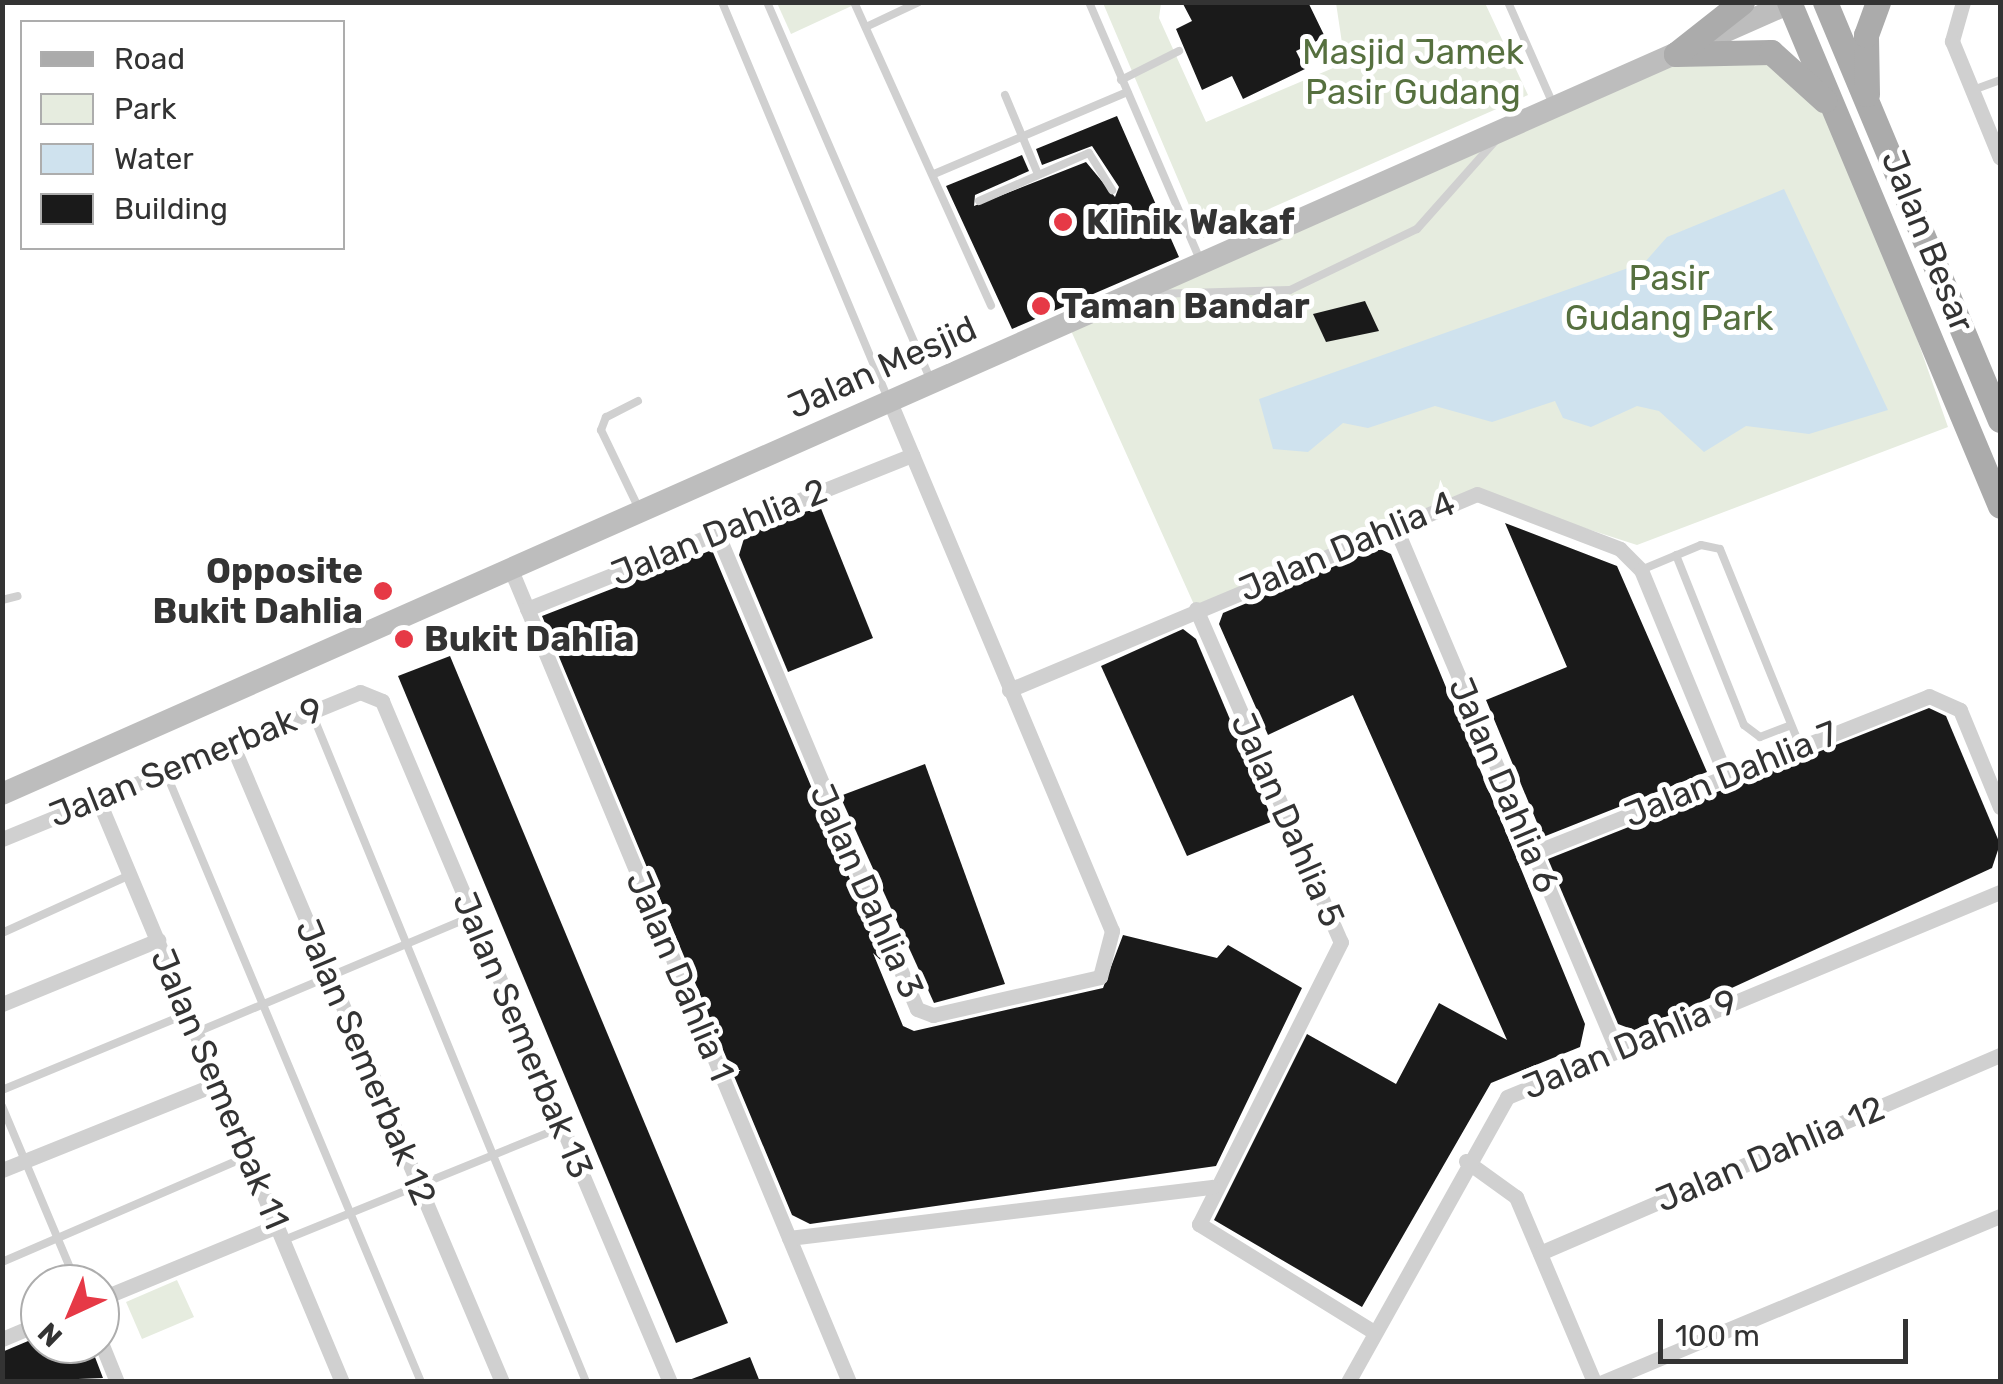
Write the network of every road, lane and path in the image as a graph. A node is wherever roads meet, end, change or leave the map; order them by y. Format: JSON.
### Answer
{"nodes":[{"id":1,"x":722,"y":2,"type":"edge"},
{"id":2,"x":768,"y":2,"type":"edge"},
{"id":3,"x":854,"y":2,"type":"edge"},
{"id":4,"x":919,"y":2,"type":"edge"},
{"id":5,"x":1089,"y":2,"type":"edge"},
{"id":6,"x":1508,"y":2,"type":"edge"},
{"id":7,"x":1742,"y":2,"type":"edge"},
{"id":8,"x":1878,"y":2,"type":"edge"},
{"id":9,"x":1963,"y":2,"type":"edge"},
{"id":10,"x":1790,"y":3,"type":"edge"},
{"id":11,"x":1825,"y":3,"type":"edge"},
{"id":12,"x":868,"y":26,"type":"junction"},
{"id":13,"x":1179,"y":51,"type":"dead end"},
{"id":14,"x":1676,"y":54,"type":"junction"},
{"id":15,"x":1121,"y":80,"type":"junction"},
{"id":16,"x":2000,"y":80,"type":"edge"},
{"id":17,"x":1972,"y":90,"type":"junction"},
{"id":18,"x":1126,"y":92,"type":"junction"},
{"id":19,"x":1005,"y":95,"type":"dead end"},
{"id":20,"x":1866,"y":102,"type":"junction"},
{"id":21,"x":1555,"y":108,"type":"junction"},
{"id":22,"x":1840,"y":120,"type":"junction"},
{"id":23,"x":1500,"y":133,"type":"junction"},
{"id":24,"x":1022,"y":136,"type":"junction"},
{"id":25,"x":2000,"y":155,"type":"edge"},
{"id":26,"x":1037,"y":172,"type":"junction"},
{"id":27,"x":934,"y":174,"type":"junction"},
{"id":28,"x":1112,"y":190,"type":"dead end"},
{"id":29,"x":978,"y":201,"type":"dead end"},
{"id":30,"x":1202,"y":264,"type":"junction"},
{"id":31,"x":1135,"y":294,"type":"junction"},
{"id":32,"x":991,"y":305,"type":"dead end"},
{"id":33,"x":932,"y":384,"type":"junction"},
{"id":34,"x":638,"y":401,"type":"dead end"},
{"id":35,"x":890,"y":402,"type":"junction"},
{"id":36,"x":2000,"y":420,"type":"edge"},
{"id":37,"x":912,"y":455,"type":"junction"},
{"id":38,"x":2000,"y":506,"type":"edge"},
{"id":39,"x":641,"y":513,"type":"junction"},
{"id":40,"x":1394,"y":524,"type":"junction"},
{"id":41,"x":717,"y":533,"type":"junction"},
{"id":42,"x":1676,"y":555,"type":"junction"},
{"id":43,"x":511,"y":570,"type":"junction"},
{"id":44,"x":1641,"y":570,"type":"junction"},
{"id":45,"x":18,"y":596,"type":"dead end"},
{"id":46,"x":2,"y":600,"type":"edge"},
{"id":47,"x":527,"y":609,"type":"junction"},
{"id":48,"x":1196,"y":609,"type":"junction"},
{"id":49,"x":1010,"y":690,"type":"junction"},
{"id":50,"x":371,"y":693,"type":"joint"},
{"id":51,"x":311,"y":711,"type":"junction"},
{"id":52,"x":1792,"y":725,"type":"junction"},
{"id":53,"x":230,"y":742,"type":"junction"},
{"id":54,"x":1800,"y":746,"type":"junction"},
{"id":55,"x":164,"y":769,"type":"junction"},
{"id":56,"x":1726,"y":776,"type":"junction"},
{"id":57,"x":2,"y":794,"type":"edge"},
{"id":58,"x":97,"y":797,"type":"junction"},
{"id":59,"x":2000,"y":807,"type":"edge"},
{"id":60,"x":2,"y":839,"type":"edge"},
{"id":61,"x":1533,"y":853,"type":"junction"},
{"id":62,"x":131,"y":874,"type":"junction"},
{"id":63,"x":2000,"y":892,"type":"edge"},
{"id":64,"x":473,"y":916,"type":"junction"},
{"id":65,"x":2,"y":933,"type":"edge"},
{"id":66,"x":158,"y":940,"type":"junction"},
{"id":67,"x":404,"y":945,"type":"junction"},
{"id":68,"x":331,"y":978,"type":"junction"},
{"id":69,"x":2,"y":1004,"type":"edge"},
{"id":70,"x":264,"y":1006,"type":"junction"},
{"id":71,"x":189,"y":1013,"type":"junction"},
{"id":72,"x":198,"y":1032,"type":"junction"},
{"id":73,"x":1615,"y":1046,"type":"junction"},
{"id":74,"x":2000,"y":1055,"type":"edge"},
{"id":75,"x":218,"y":1083,"type":"junction"},
{"id":76,"x":2,"y":1090,"type":"edge"},
{"id":77,"x":2,"y":1106,"type":"edge"},
{"id":78,"x":562,"y":1127,"type":"junction"},
{"id":79,"x":248,"y":1156,"type":"junction"},
{"id":80,"x":492,"y":1158,"type":"junction"},
{"id":81,"x":24,"y":1160,"type":"junction"},
{"id":82,"x":1466,"y":1161,"type":"junction"},
{"id":83,"x":2,"y":1170,"type":"edge"},
{"id":84,"x":1212,"y":1187,"type":"junction"},
{"id":85,"x":420,"y":1189,"type":"junction"},
{"id":86,"x":352,"y":1215,"type":"junction"},
{"id":87,"x":2000,"y":1216,"type":"edge"},
{"id":88,"x":280,"y":1233,"type":"junction"},
{"id":89,"x":58,"y":1238,"type":"junction"},
{"id":90,"x":789,"y":1238,"type":"junction"},
{"id":91,"x":1540,"y":1253,"type":"junction"},
{"id":92,"x":2,"y":1262,"type":"edge"},
{"id":93,"x":69,"y":1264,"type":"edge"},
{"id":94,"x":120,"y":1292,"type":"edge"},
{"id":95,"x":1372,"y":1331,"type":"junction"},
{"id":96,"x":342,"y":1382,"type":"edge"},
{"id":97,"x":421,"y":1382,"type":"edge"},
{"id":98,"x":502,"y":1382,"type":"edge"},
{"id":99,"x":586,"y":1382,"type":"edge"},
{"id":100,"x":670,"y":1382,"type":"edge"},
{"id":101,"x":849,"y":1382,"type":"edge"},
{"id":102,"x":1348,"y":1382,"type":"edge"},
{"id":103,"x":1594,"y":1382,"type":"edge"},
{"id":104,"x":1603,"y":1382,"type":"edge"}],
"edges":[{"from":1,"to":35,"type":"lane"},
{"from":2,"to":33,"type":"lane"},
{"from":3,"to":12,"type":"lane"},
{"from":4,"to":12,"type":"lane"},
{"from":5,"to":15,"type":"lane"},
{"from":6,"to":21,"type":"lane"},
{"from":7,"to":14,"type":"main road"},
{"from":8,"to":20,"type":"main road"},
{"from":9,"to":17,"type":"street"},
{"from":10,"to":11,"type":"main road","name":"Jalan Mesjid"},
{"from":10,"to":14,"type":"main road","name":"Jalan Mesjid"},
{"from":10,"to":22,"type":"main road","name":"Jalan Besar"},
{"from":11,"to":20,"type":"main road","name":"Jalan Besar"},
{"from":12,"to":27,"type":"lane"},
{"from":13,"to":15,"type":"lane"},
{"from":14,"to":21,"type":"main road","name":"Jalan Mesjid"},
{"from":14,"to":22,"type":"main road"},
{"from":15,"to":18,"type":"lane"},
{"from":16,"to":17,"type":"lane"},
{"from":17,"to":25,"type":"street"},
{"from":18,"to":24,"type":"lane"},
{"from":18,"to":30,"type":"lane"},
{"from":19,"to":24,"type":"lane"},
{"from":20,"to":36,"type":"main road","name":"Jalan Besar"},
{"from":21,"to":23,"type":"main road","name":"Jalan Mesjid"},
{"from":22,"to":38,"type":"main road","name":"Jalan Besar"},
{"from":23,"to":30,"type":"main road","name":"Jalan Mesjid"},
{"from":23,"to":31,"type":"lane"},
{"from":24,"to":26,"type":"lane"},
{"from":24,"to":27,"type":"lane"},
{"from":26,"to":28,"type":"lane"},
{"from":26,"to":29,"type":"lane"},
{"from":27,"to":32,"type":"lane"},
{"from":30,"to":31,"type":"main road","name":"Jalan Mesjid"},
{"from":31,"to":33,"type":"main road","name":"Jalan Mesjid"},
{"from":33,"to":35,"type":"main road","name":"Jalan Mesjid"},
{"from":34,"to":39,"type":"lane"},
{"from":35,"to":37,"type":"street"},
{"from":35,"to":39,"type":"main road","name":"Jalan Mesjid"},
{"from":37,"to":41,"type":"street","name":"Jalan Dahlia 2"},
{"from":37,"to":49,"type":"street"},
{"from":39,"to":43,"type":"main road","name":"Jalan Mesjid"},
{"from":40,"to":44,"type":"street","name":"Jalan Dahlia 4"},
{"from":40,"to":48,"type":"street","name":"Jalan Dahlia 4"},
{"from":40,"to":61,"type":"street","name":"Jalan Dahlia 6"},
{"from":41,"to":47,"type":"street","name":"Jalan Dahlia 2"},
{"from":41,"to":49,"type":"street","name":"Jalan Dahlia 3"},
{"from":42,"to":44,"type":"lane"},
{"from":42,"to":52,"type":"lane"},
{"from":42,"to":52,"type":"lane"},
{"from":43,"to":47,"type":"street","name":"Jalan Dahlia 1"},
{"from":43,"to":57,"type":"main road","name":"Jalan Mesjid"},
{"from":44,"to":56,"type":"street"},
{"from":45,"to":46,"type":"lane"},
{"from":47,"to":90,"type":"street","name":"Jalan Dahlia 1"},
{"from":48,"to":49,"type":"street","name":"Jalan Dahlia 4"},
{"from":48,"to":84,"type":"street","name":"Jalan Dahlia 5"},
{"from":50,"to":51,"type":"street","name":"Jalan Semerbak 9"},
{"from":50,"to":64,"type":"street","name":"Jalan Semerbak 13"},
{"from":51,"to":53,"type":"street","name":"Jalan Semerbak 9"},
{"from":51,"to":67,"type":"lane"},
{"from":52,"to":54,"type":"lane"},
{"from":53,"to":55,"type":"street","name":"Jalan Semerbak 9"},
{"from":53,"to":68,"type":"street","name":"Jalan Semerbak 12"},
{"from":54,"to":56,"type":"street","name":"Jalan Dahlia 7"},
{"from":54,"to":59,"type":"street","name":"Jalan Dahlia 7"},
{"from":55,"to":58,"type":"street","name":"Jalan Semerbak 9"},
{"from":55,"to":70,"type":"lane"},
{"from":56,"to":61,"type":"street","name":"Jalan Dahlia 7"},
{"from":58,"to":60,"type":"street","name":"Jalan Semerbak 9"},
{"from":58,"to":62,"type":"street","name":"Jalan Semerbak 11"},
{"from":61,"to":73,"type":"street","name":"Jalan Dahlia 6"},
{"from":62,"to":65,"type":"lane"},
{"from":62,"to":66,"type":"street","name":"Jalan Semerbak 11"},
{"from":63,"to":73,"type":"street","name":"Jalan Dahlia 9"},
{"from":64,"to":67,"type":"lane"},
{"from":64,"to":78,"type":"street","name":"Jalan Semerbak 13"},
{"from":66,"to":69,"type":"street"},
{"from":66,"to":71,"type":"street","name":"Jalan Semerbak 11"},
{"from":67,"to":68,"type":"lane"},
{"from":67,"to":80,"type":"lane"},
{"from":68,"to":70,"type":"lane"},
{"from":68,"to":85,"type":"street","name":"Jalan Semerbak 12"},
{"from":70,"to":72,"type":"lane"},
{"from":70,"to":86,"type":"lane"},
{"from":71,"to":72,"type":"street","name":"Jalan Semerbak 11"},
{"from":71,"to":76,"type":"lane"},
{"from":72,"to":75,"type":"street","name":"Jalan Semerbak 11"},
{"from":73,"to":82,"type":"street","name":"Jalan Dahlia 9"},
{"from":74,"to":91,"type":"street","name":"Jalan Dahlia 12"},
{"from":75,"to":79,"type":"street","name":"Jalan Semerbak 11"},
{"from":75,"to":81,"type":"street"},
{"from":77,"to":81,"type":"lane"},
{"from":78,"to":80,"type":"lane"},
{"from":78,"to":100,"type":"street","name":"Jalan Semerbak 13"},
{"from":79,"to":88,"type":"street","name":"Jalan Semerbak 11"},
{"from":79,"to":89,"type":"lane"},
{"from":80,"to":85,"type":"lane"},
{"from":80,"to":99,"type":"lane"},
{"from":81,"to":83,"type":"street"},
{"from":81,"to":89,"type":"lane"},
{"from":82,"to":91,"type":"street"},
{"from":82,"to":95,"type":"street","name":"Jalan Dahlia 9"},
{"from":84,"to":90,"type":"street"},
{"from":84,"to":95,"type":"street","name":"Jalan Dahlia 5"},
{"from":85,"to":86,"type":"lane"},
{"from":85,"to":98,"type":"street","name":"Jalan Semerbak 12"},
{"from":86,"to":88,"type":"lane"},
{"from":86,"to":97,"type":"lane"},
{"from":87,"to":104,"type":"street"},
{"from":88,"to":94,"type":"street"},
{"from":88,"to":96,"type":"street","name":"Jalan Semerbak 11"},
{"from":89,"to":92,"type":"lane"},
{"from":89,"to":93,"type":"lane"},
{"from":90,"to":101,"type":"street","name":"Jalan Dahlia 1"},
{"from":91,"to":103,"type":"street"},
{"from":95,"to":102,"type":"street","name":"Jalan Dahlia 9"}]}
